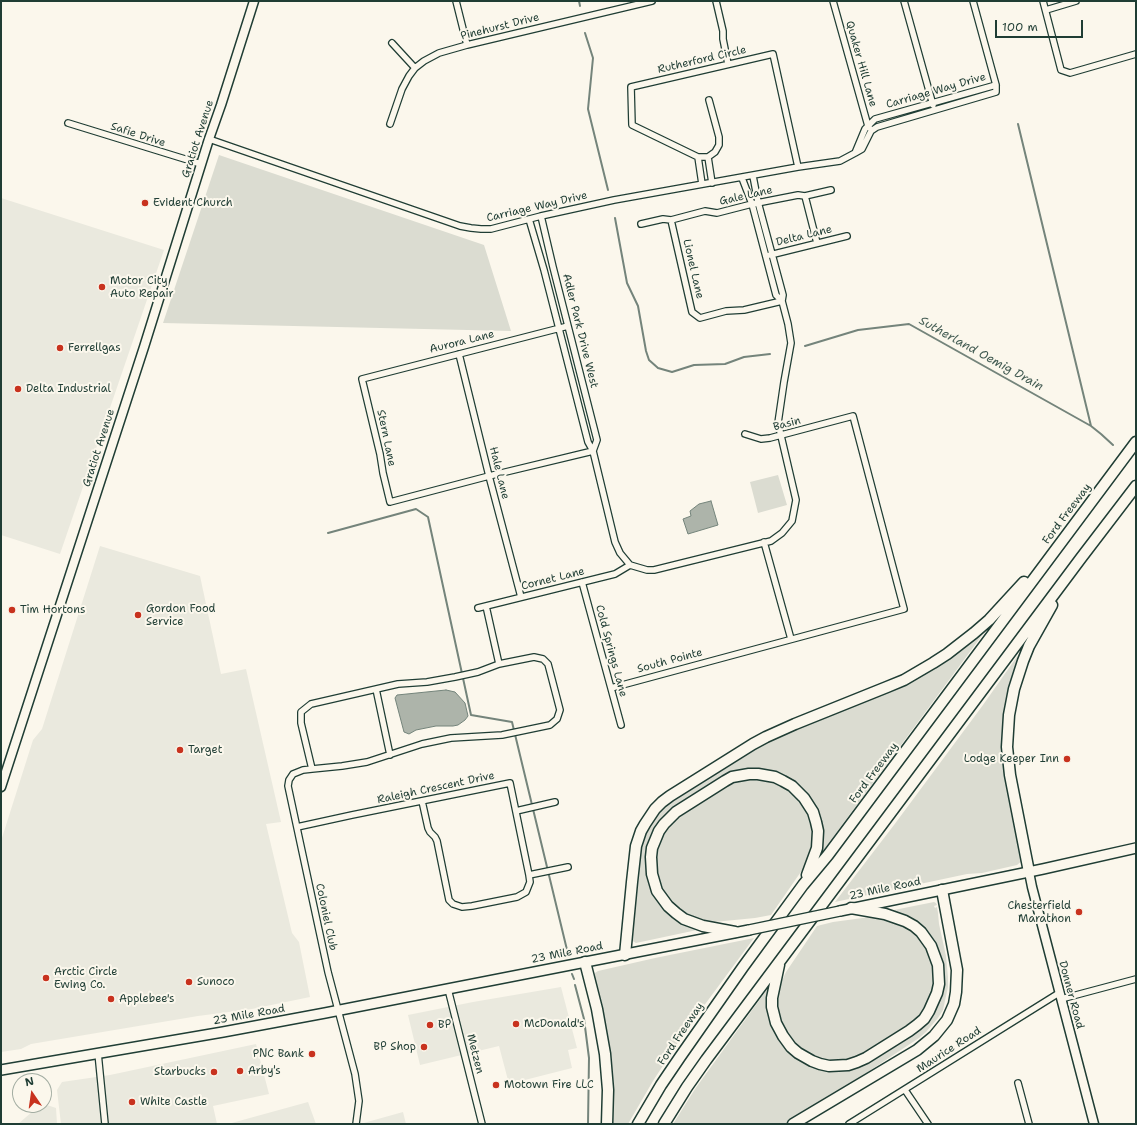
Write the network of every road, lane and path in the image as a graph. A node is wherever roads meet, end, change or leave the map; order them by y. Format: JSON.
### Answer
{"nodes":[{"id":1,"x":254,"y":1,"type":"edge"},
{"id":2,"x":456,"y":1,"type":"edge"},
{"id":3,"x":652,"y":1,"type":"edge"},
{"id":4,"x":716,"y":1,"type":"edge"},
{"id":5,"x":833,"y":1,"type":"edge"},
{"id":6,"x":904,"y":1,"type":"edge"},
{"id":7,"x":973,"y":1,"type":"edge"},
{"id":8,"x":1043,"y":1,"type":"edge"},
{"id":9,"x":1076,"y":1,"type":"edge"},
{"id":10,"x":1046,"y":10,"type":"junction"},
{"id":11,"x":392,"y":43,"type":"dead end"},
{"id":12,"x":467,"y":45,"type":"junction"},
{"id":13,"x":1136,"y":54,"type":"edge"},
{"id":14,"x":728,"y":64,"type":"junction"},
{"id":15,"x":416,"y":68,"type":"junction"},
{"id":16,"x":996,"y":85,"type":"junction"},
{"id":17,"x":709,"y":100,"type":"dead end"},
{"id":18,"x":932,"y":103,"type":"junction"},
{"id":19,"x":934,"y":109,"type":"junction"},
{"id":20,"x":68,"y":123,"type":"dead end"},
{"id":21,"x":390,"y":124,"type":"dead end"},
{"id":22,"x":870,"y":128,"type":"junction"},
{"id":23,"x":209,"y":139,"type":"junction"},
{"id":24,"x":708,"y":156,"type":"junction"},
{"id":25,"x":698,"y":158,"type":"junction"},
{"id":26,"x":201,"y":164,"type":"junction"},
{"id":27,"x":798,"y":167,"type":"junction"},
{"id":28,"x":753,"y":176,"type":"junction"},
{"id":29,"x":742,"y":178,"type":"junction"},
{"id":30,"x":712,"y":183,"type":"junction"},
{"id":31,"x":702,"y":184,"type":"junction"},
{"id":32,"x":831,"y":190,"type":"dead end"},
{"id":33,"x":805,"y":196,"type":"junction"},
{"id":34,"x":758,"y":202,"type":"junction"},
{"id":35,"x":752,"y":204,"type":"junction"},
{"id":36,"x":541,"y":216,"type":"junction"},
{"id":37,"x":529,"y":219,"type":"junction"},
{"id":38,"x":671,"y":220,"type":"junction"},
{"id":39,"x":641,"y":224,"type":"dead end"},
{"id":40,"x":847,"y":236,"type":"dead end"},
{"id":41,"x":818,"y":243,"type":"junction"},
{"id":42,"x":773,"y":255,"type":"junction"},
{"id":43,"x":766,"y":256,"type":"junction"},
{"id":44,"x":782,"y":301,"type":"junction"},
{"id":45,"x":568,"y":326,"type":"junction"},
{"id":46,"x":560,"y":328,"type":"junction"},
{"id":47,"x":459,"y":354,"type":"junction"},
{"id":48,"x":362,"y":379,"type":"joint"},
{"id":49,"x":745,"y":434,"type":"dead end"},
{"id":50,"x":781,"y":436,"type":"junction"},
{"id":51,"x":1136,"y":442,"type":"edge"},
{"id":52,"x":593,"y":451,"type":"junction"},
{"id":53,"x":489,"y":476,"type":"junction"},
{"id":54,"x":1136,"y":486,"type":"edge"},
{"id":55,"x":764,"y":542,"type":"junction"},
{"id":56,"x":1055,"y":550,"type":"junction"},
{"id":57,"x":1081,"y":558,"type":"junction"},
{"id":58,"x":630,"y":565,"type":"junction"},
{"id":59,"x":582,"y":582,"type":"junction"},
{"id":60,"x":522,"y":597,"type":"junction"},
{"id":61,"x":486,"y":606,"type":"junction"},
{"id":62,"x":478,"y":608,"type":"dead end"},
{"id":63,"x":791,"y":639,"type":"junction"},
{"id":64,"x":499,"y":664,"type":"junction"},
{"id":65,"x":611,"y":688,"type":"junction"},
{"id":66,"x":376,"y":689,"type":"junction"},
{"id":67,"x":621,"y":725,"type":"dead end"},
{"id":68,"x":390,"y":755,"type":"junction"},
{"id":69,"x":312,"y":769,"type":"junction"},
{"id":70,"x":1,"y":787,"type":"edge"},
{"id":71,"x":422,"y":801,"type":"junction"},
{"id":72,"x":555,"y":802,"type":"dead end"},
{"id":73,"x":516,"y":811,"type":"junction"},
{"id":74,"x":297,"y":827,"type":"junction"},
{"id":75,"x":1136,"y":848,"type":"edge"},
{"id":76,"x":568,"y":867,"type":"dead end"},
{"id":77,"x":1029,"y":872,"type":"junction"},
{"id":78,"x":529,"y":875,"type":"junction"},
{"id":79,"x":803,"y":885,"type":"junction"},
{"id":80,"x":942,"y":890,"type":"junction"},
{"id":81,"x":851,"y":908,"type":"junction"},
{"id":82,"x":735,"y":932,"type":"junction"},
{"id":83,"x":625,"y":955,"type":"junction"},
{"id":84,"x":780,"y":960,"type":"junction"},
{"id":85,"x":585,"y":962,"type":"junction"},
{"id":86,"x":1136,"y":979,"type":"edge"},
{"id":87,"x":448,"y":989,"type":"junction"},
{"id":88,"x":1060,"y":996,"type":"junction"},
{"id":89,"x":338,"y":1010,"type":"junction"},
{"id":90,"x":98,"y":1053,"type":"junction"},
{"id":91,"x":1,"y":1070,"type":"edge"},
{"id":92,"x":1018,"y":1082,"type":"dead end"},
{"id":93,"x":905,"y":1090,"type":"junction"},
{"id":94,"x":105,"y":1124,"type":"edge"},
{"id":95,"x":356,"y":1124,"type":"edge"},
{"id":96,"x":482,"y":1124,"type":"edge"},
{"id":97,"x":607,"y":1124,"type":"edge"},
{"id":98,"x":638,"y":1124,"type":"edge"},
{"id":99,"x":664,"y":1124,"type":"edge"},
{"id":100,"x":793,"y":1124,"type":"edge"},
{"id":101,"x":850,"y":1124,"type":"edge"},
{"id":102,"x":928,"y":1124,"type":"edge"},
{"id":103,"x":1030,"y":1124,"type":"edge"},
{"id":104,"x":1094,"y":1124,"type":"edge"}],
"edges":[{"from":1,"to":23,"type":"main road","name":"Gratiot Avenue"},
{"from":2,"to":12,"type":"street"},
{"from":3,"to":12,"type":"street","name":"Pinehurst Drive"},
{"from":4,"to":14,"type":"street"},
{"from":5,"to":22,"type":"street","name":"Quaker Hill Lane"},
{"from":6,"to":18,"type":"street"},
{"from":7,"to":16,"type":"street"},
{"from":8,"to":10,"type":"street"},
{"from":9,"to":10,"type":"street"},
{"from":10,"to":13,"type":"street"},
{"from":11,"to":15,"type":"street"},
{"from":12,"to":15,"type":"street","name":"Pinehurst Drive"},
{"from":14,"to":25,"type":"street","name":"Rutherford Circle"},
{"from":14,"to":27,"type":"street","name":"Rutherford Circle"},
{"from":15,"to":21,"type":"street","name":"Pinehurst Drive"},
{"from":16,"to":18,"type":"street","name":"Carriage Way Drive"},
{"from":16,"to":19,"type":"street","name":"Carriage Way Drive"},
{"from":17,"to":24,"type":"street"},
{"from":18,"to":19,"type":"street"},
{"from":18,"to":22,"type":"street","name":"Carriage Way Drive"},
{"from":19,"to":22,"type":"street","name":"Carriage Way Drive"},
{"from":20,"to":26,"type":"street","name":"Safie Drive"},
{"from":22,"to":27,"type":"street","name":"Carriage Way Drive"},
{"from":23,"to":26,"type":"main road","name":"Gratiot Avenue"},
{"from":23,"to":37,"type":"street","name":"Carriage Way Drive"},
{"from":24,"to":25,"type":"street"},
{"from":24,"to":30,"type":"street"},
{"from":25,"to":31,"type":"street"},
{"from":26,"to":70,"type":"main road","name":"Gratiot Avenue"},
{"from":27,"to":28,"type":"street","name":"Carriage Way Drive"},
{"from":28,"to":29,"type":"street","name":"Carriage Way Drive"},
{"from":28,"to":34,"type":"street"},
{"from":29,"to":30,"type":"street","name":"Carriage Way Drive"},
{"from":29,"to":35,"type":"street"},
{"from":30,"to":31,"type":"street","name":"Carriage Way Drive"},
{"from":31,"to":36,"type":"street","name":"Carriage Way Drive"},
{"from":32,"to":33,"type":"street","name":"Gale Lane"},
{"from":33,"to":34,"type":"street","name":"Gale Lane"},
{"from":33,"to":41,"type":"street"},
{"from":34,"to":35,"type":"street","name":"Gale Lane"},
{"from":34,"to":42,"type":"street"},
{"from":35,"to":38,"type":"street","name":"Gale Lane"},
{"from":35,"to":43,"type":"street"},
{"from":36,"to":37,"type":"street","name":"Carriage Way Drive"},
{"from":36,"to":45,"type":"street","name":"Adler Park Drive West"},
{"from":37,"to":46,"type":"street","name":"Adler Park Drive West"},
{"from":38,"to":39,"type":"street","name":"Gale Lane"},
{"from":38,"to":44,"type":"street","name":"Lionel Lane"},
{"from":40,"to":41,"type":"street","name":"Delta Lane"},
{"from":41,"to":42,"type":"street","name":"Delta Lane"},
{"from":42,"to":43,"type":"street","name":"Delta Lane"},
{"from":42,"to":44,"type":"street"},
{"from":43,"to":44,"type":"street"},
{"from":44,"to":50,"type":"street"},
{"from":45,"to":46,"type":"street","name":"Aurora Lane"},
{"from":45,"to":52,"type":"street","name":"Adler Park Drive West"},
{"from":46,"to":47,"type":"street","name":"Aurora Lane"},
{"from":46,"to":52,"type":"street","name":"Adler Park Drive West"},
{"from":47,"to":48,"type":"street","name":"Aurora Lane"},
{"from":47,"to":53,"type":"street","name":"Hale Lane"},
{"from":48,"to":53,"type":"street","name":"Stern Lane"},
{"from":49,"to":50,"type":"street","name":"Basin"},
{"from":50,"to":55,"type":"street"},
{"from":50,"to":63,"type":"street","name":"Basin"},
{"from":51,"to":56,"type":"highway","name":"Ford Freeway"},
{"from":52,"to":53,"type":"street"},
{"from":52,"to":58,"type":"street","name":"Adler Park Drive West"},
{"from":53,"to":60,"type":"street","name":"Hale Lane"},
{"from":54,"to":57,"type":"highway"},
{"from":55,"to":58,"type":"street"},
{"from":55,"to":63,"type":"street"},
{"from":56,"to":79,"type":"highway","name":"Ford Freeway"},
{"from":56,"to":83,"type":"highway"},
{"from":57,"to":77,"type":"highway"},
{"from":57,"to":84,"type":"highway"},
{"from":58,"to":59,"type":"street","name":"Cornet Lane"},
{"from":59,"to":60,"type":"street","name":"Cornet Lane"},
{"from":59,"to":65,"type":"street","name":"Cold Springs Lane"},
{"from":60,"to":61,"type":"street","name":"Cornet Lane"},
{"from":61,"to":62,"type":"street","name":"Cornet Lane"},
{"from":61,"to":64,"type":"street"},
{"from":63,"to":65,"type":"street","name":"South Pointe"},
{"from":64,"to":66,"type":"street","name":"Coloniel Club"},
{"from":64,"to":68,"type":"street","name":"Coloniel Club"},
{"from":65,"to":67,"type":"street","name":"Cold Springs Lane"},
{"from":66,"to":68,"type":"street"},
{"from":66,"to":69,"type":"street","name":"Coloniel Club"},
{"from":68,"to":69,"type":"street","name":"Coloniel Club"},
{"from":69,"to":74,"type":"street","name":"Coloniel Club"},
{"from":71,"to":73,"type":"street","name":"Raleigh Crescent Drive"},
{"from":71,"to":74,"type":"street","name":"Raleigh Crescent Drive"},
{"from":71,"to":78,"type":"street"},
{"from":72,"to":73,"type":"street"},
{"from":73,"to":78,"type":"street","name":"Raleigh Crescent Drive"},
{"from":74,"to":89,"type":"street","name":"Coloniel Club"},
{"from":75,"to":77,"type":"main road","name":"23 Mile Road"},
{"from":76,"to":78,"type":"street"},
{"from":77,"to":80,"type":"main road","name":"23 Mile Road"},
{"from":77,"to":88,"type":"main road","name":"Donner Road"},
{"from":79,"to":82,"type":"highway"},
{"from":79,"to":98,"type":"highway","name":"Ford Freeway"},
{"from":80,"to":81,"type":"main road","name":"23 Mile Road"},
{"from":80,"to":100,"type":"highway"},
{"from":81,"to":82,"type":"main road","name":"23 Mile Road","bridge":true},
{"from":81,"to":84,"type":"highway"},
{"from":82,"to":83,"type":"main road","name":"23 Mile Road"},
{"from":83,"to":85,"type":"main road","name":"23 Mile Road"},
{"from":84,"to":99,"type":"highway"},
{"from":85,"to":87,"type":"main road","name":"23 Mile Road"},
{"from":85,"to":97,"type":"highway"},
{"from":86,"to":88,"type":"street","name":"Maurice Road"},
{"from":87,"to":89,"type":"main road","name":"23 Mile Road"},
{"from":87,"to":96,"type":"street","name":"Metzen"},
{"from":88,"to":93,"type":"street","name":"Maurice Road"},
{"from":88,"to":104,"type":"main road","name":"Donner Road"},
{"from":89,"to":90,"type":"main road","name":"23 Mile Road"},
{"from":89,"to":95,"type":"street","name":"Coloniel Club"},
{"from":90,"to":91,"type":"main road","name":"23 Mile Road"},
{"from":90,"to":94,"type":"street"},
{"from":92,"to":103,"type":"street"},
{"from":93,"to":101,"type":"street","name":"Maurice Road"},
{"from":93,"to":102,"type":"street"}]}
